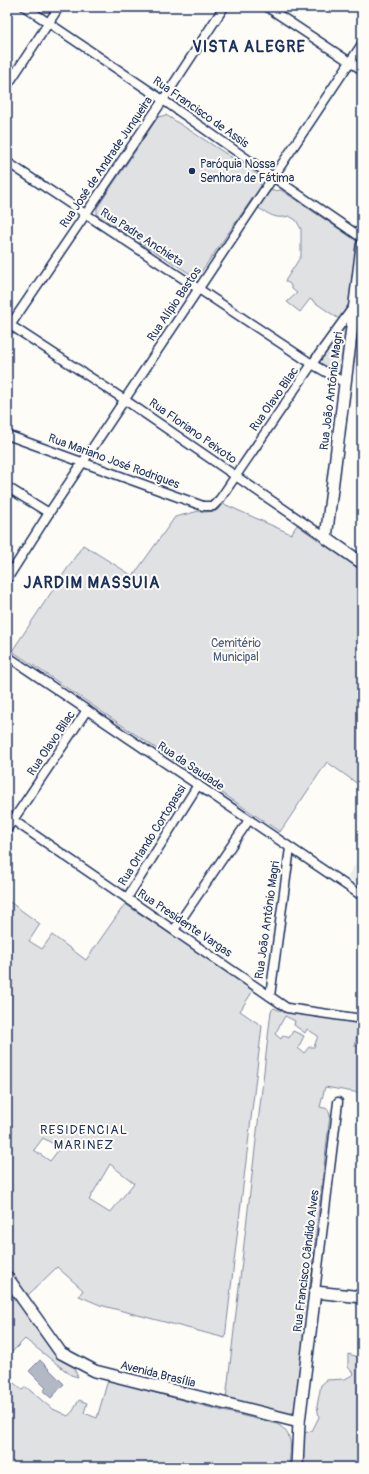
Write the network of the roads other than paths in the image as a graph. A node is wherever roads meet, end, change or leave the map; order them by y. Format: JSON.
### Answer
{"nodes":[{"id":1,"x":25,"y":7,"type":"edge"},
{"id":2,"x":60,"y":7,"type":"edge"},
{"id":3,"x":224,"y":7,"type":"edge"},
{"id":4,"x":267,"y":7,"type":"edge"},
{"id":5,"x":48,"y":23,"type":"junction"},
{"id":6,"x":362,"y":44,"type":"edge"},
{"id":7,"x":350,"y":63,"type":"junction"},
{"id":8,"x":362,"y":70,"type":"edge"},
{"id":9,"x":7,"y":86,"type":"edge"},
{"id":10,"x":163,"y":100,"type":"junction"},
{"id":11,"x":7,"y":162,"type":"edge"},
{"id":12,"x":273,"y":177,"type":"junction"},
{"id":13,"x":86,"y":214,"type":"junction"},
{"id":14,"x":362,"y":238,"type":"edge"},
{"id":15,"x":362,"y":246,"type":"edge"},
{"id":16,"x":199,"y":288,"type":"junction"},
{"id":17,"x":355,"y":305,"type":"junction"},
{"id":18,"x":8,"y":326,"type":"edge"},
{"id":19,"x":312,"y":364,"type":"junction"},
{"id":20,"x":345,"y":382,"type":"junction"},
{"id":21,"x":124,"y":400,"type":"junction"},
{"id":22,"x":7,"y":435,"type":"edge"},
{"id":23,"x":83,"y":463,"type":"junction"},
{"id":24,"x":235,"y":476,"type":"junction"},
{"id":25,"x":7,"y":487,"type":"edge"},
{"id":26,"x":213,"y":506,"type":"joint"},
{"id":27,"x":49,"y":513,"type":"junction"},
{"id":28,"x":326,"y":538,"type":"junction"},
{"id":29,"x":362,"y":564,"type":"edge"},
{"id":30,"x":7,"y":579,"type":"edge"},
{"id":31,"x":7,"y":656,"type":"edge"},
{"id":32,"x":87,"y":710,"type":"junction"},
{"id":33,"x":198,"y":785,"type":"junction"},
{"id":34,"x":10,"y":818,"type":"edge"},
{"id":35,"x":249,"y":820,"type":"junction"},
{"id":36,"x":7,"y":829,"type":"edge"},
{"id":37,"x":290,"y":848,"type":"junction"},
{"id":38,"x":362,"y":896,"type":"edge"},
{"id":39,"x":127,"y":898,"type":"junction"},
{"id":40,"x":174,"y":930,"type":"junction"},
{"id":41,"x":270,"y":996,"type":"junction"},
{"id":42,"x":362,"y":1019,"type":"edge"},
{"id":43,"x":338,"y":1102,"type":"dead end"},
{"id":44,"x":7,"y":1277,"type":"edge"},
{"id":45,"x":315,"y":1292,"type":"junction"},
{"id":46,"x":362,"y":1297,"type":"edge"},
{"id":47,"x":299,"y":1422,"type":"junction"},
{"id":48,"x":297,"y":1467,"type":"edge"}],
"edges":[{"from":1,"to":5,"type":"street","name":"Rua Francisco de Assis"},
{"from":2,"to":5,"type":"street"},
{"from":3,"to":10,"type":"street","name":"Rua José de Andrade Junqueira"},
{"from":4,"to":7,"type":"street"},
{"from":5,"to":9,"type":"street"},
{"from":5,"to":10,"type":"street","name":"Rua Francisco de Assis"},
{"from":6,"to":7,"type":"street","name":"Rua Alípio Bastos"},
{"from":7,"to":8,"type":"street"},
{"from":7,"to":12,"type":"street","name":"Rua Alípio Bastos"},
{"from":10,"to":12,"type":"street","name":"Rua Francisco de Assis"},
{"from":10,"to":13,"type":"street","name":"Rua José de Andrade Junqueira"},
{"from":11,"to":13,"type":"street","name":"Rua Padre Anchieta"},
{"from":12,"to":14,"type":"street","name":"Rua Francisco de Assis"},
{"from":12,"to":16,"type":"street","name":"Rua Alípio Bastos"},
{"from":13,"to":16,"type":"street","name":"Rua Padre Anchieta"},
{"from":13,"to":18,"type":"street","name":"Rua José de Andrade Junqueira"},
{"from":15,"to":17,"type":"street","name":"Rua João Antônio Magri"},
{"from":16,"to":19,"type":"street","name":"Rua Padre Anchieta"},
{"from":16,"to":21,"type":"street","name":"Rua Alípio Bastos"},
{"from":17,"to":19,"type":"street","name":"Rua Olavo Bilac"},
{"from":17,"to":20,"type":"street","name":"Rua João Antônio Magri"},
{"from":18,"to":21,"type":"street","name":"Rua Floriano Peixoto"},
{"from":19,"to":20,"type":"street","name":"Rua Padre Anchieta"},
{"from":19,"to":24,"type":"street","name":"Rua Olavo Bilac"},
{"from":20,"to":28,"type":"street","name":"Rua João Antônio Magri"},
{"from":21,"to":23,"type":"street","name":"Rua Alípio Bastos"},
{"from":21,"to":24,"type":"street","name":"Rua Floriano Peixoto"},
{"from":22,"to":23,"type":"street","name":"Rua Mariano José Rodrigues"},
{"from":23,"to":26,"type":"street","name":"Rua Mariano José Rodrigues"},
{"from":23,"to":27,"type":"street","name":"Rua Alípio Bastos"},
{"from":24,"to":26,"type":"street","name":"Rua Olavo Bilac"},
{"from":24,"to":28,"type":"street","name":"Rua Floriano Peixoto"},
{"from":25,"to":27,"type":"street"},
{"from":27,"to":30,"type":"street","name":"Rua Alípio Bastos"},
{"from":28,"to":29,"type":"street","name":"Rua Floriano Peixoto"},
{"from":31,"to":32,"type":"street","name":"Rua da Saudade"},
{"from":32,"to":33,"type":"street","name":"Rua da Saudade"},
{"from":32,"to":34,"type":"street","name":"Rua Olavo Bilac"},
{"from":33,"to":35,"type":"street","name":"Rua da Saudade"},
{"from":33,"to":39,"type":"street","name":"Rua Orlando Cortopassi"},
{"from":34,"to":36,"type":"street","name":"Rua Olavo Bilac"},
{"from":34,"to":39,"type":"street","name":"Rua Presidente Vargas"},
{"from":35,"to":37,"type":"street","name":"Rua da Saudade"},
{"from":35,"to":40,"type":"street"},
{"from":37,"to":38,"type":"street","name":"Rua da Saudade"},
{"from":37,"to":41,"type":"street","name":"Rua João Antônio Magri"},
{"from":39,"to":40,"type":"street","name":"Rua Presidente Vargas"},
{"from":40,"to":41,"type":"street","name":"Rua Presidente Vargas"},
{"from":41,"to":42,"type":"street","name":"Rua Presidente Vargas"},
{"from":43,"to":45,"type":"street","name":"Rua Francisco Cândido Alves"},
{"from":44,"to":47,"type":"street","name":"Avenida Brasília"},
{"from":45,"to":46,"type":"street"},
{"from":45,"to":47,"type":"street","name":"Rua Francisco Cândido Alves"},
{"from":47,"to":48,"type":"street"}]}
